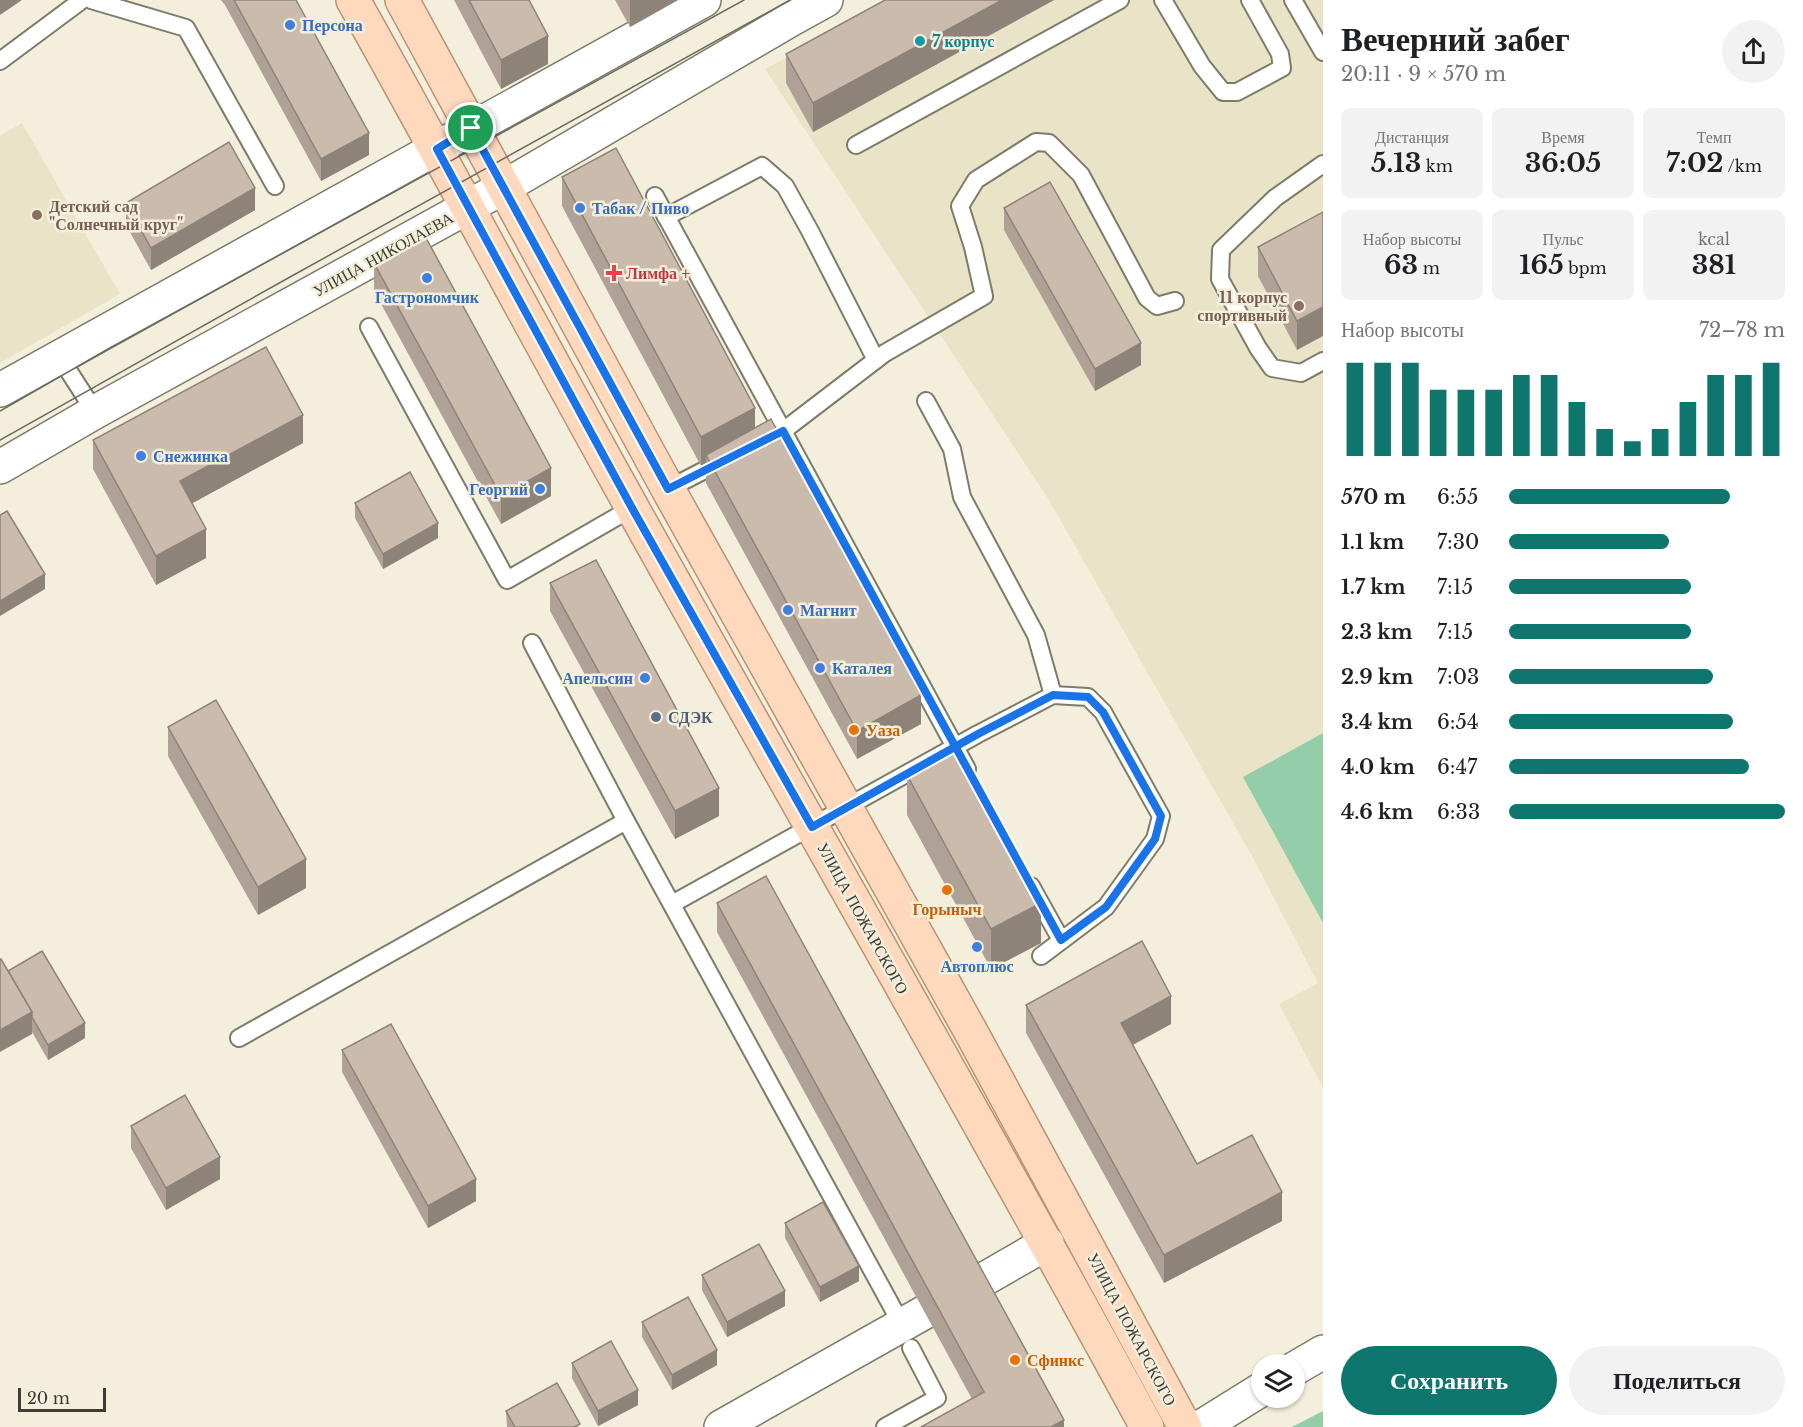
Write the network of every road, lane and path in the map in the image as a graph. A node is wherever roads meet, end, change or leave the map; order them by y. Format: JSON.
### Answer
{"nodes":[{"id":1,"x":82,"y":0,"type":"edge"},
{"id":2,"x":91,"y":0,"type":"edge"},
{"id":3,"x":353,"y":0,"type":"edge"},
{"id":4,"x":402,"y":0,"type":"edge"},
{"id":5,"x":704,"y":0,"type":"edge"},
{"id":6,"x":826,"y":0,"type":"edge"},
{"id":7,"x":1120,"y":0,"type":"edge"},
{"id":8,"x":1163,"y":0,"type":"edge"},
{"id":9,"x":1250,"y":0,"type":"edge"},
{"id":10,"x":1293,"y":0,"type":"edge"},
{"id":11,"x":1323,"y":52,"type":"edge"},
{"id":12,"x":0,"y":61,"type":"edge"},
{"id":13,"x":471,"y":128,"type":"junction"},
{"id":14,"x":856,"y":146,"type":"dead end"},
{"id":15,"x":437,"y":149,"type":"junction"},
{"id":16,"x":1323,"y":164,"type":"edge"},
{"id":17,"x":275,"y":186,"type":"dead end"},
{"id":18,"x":504,"y":187,"type":"junction"},
{"id":19,"x":654,"y":196,"type":"dead end"},
{"id":20,"x":468,"y":207,"type":"junction"},
{"id":21,"x":666,"y":217,"type":"junction"},
{"id":22,"x":1175,"y":301,"type":"dead end"},
{"id":23,"x":369,"y":327,"type":"dead end"},
{"id":24,"x":59,"y":356,"type":"junction"},
{"id":25,"x":876,"y":360,"type":"junction"},
{"id":26,"x":1323,"y":361,"type":"edge"},
{"id":27,"x":0,"y":390,"type":"edge"},
{"id":28,"x":926,"y":401,"type":"dead end"},
{"id":29,"x":95,"y":412,"type":"junction"},
{"id":30,"x":783,"y":431,"type":"junction"},
{"id":31,"x":762,"y":441,"type":"edge"},
{"id":32,"x":741,"y":452,"type":"edge"},
{"id":33,"x":0,"y":467,"type":"edge"},
{"id":34,"x":668,"y":489,"type":"junction"},
{"id":35,"x":632,"y":508,"type":"junction"},
{"id":36,"x":532,"y":644,"type":"dead end"},
{"id":37,"x":1053,"y":695,"type":"junction"},
{"id":38,"x":956,"y":747,"type":"junction"},
{"id":39,"x":978,"y":788,"type":"edge"},
{"id":40,"x":847,"y":808,"type":"junction"},
{"id":41,"x":626,"y":820,"type":"junction"},
{"id":42,"x":812,"y":827,"type":"junction"},
{"id":43,"x":1022,"y":869,"type":"edge"},
{"id":44,"x":672,"y":904,"type":"junction"},
{"id":45,"x":1061,"y":940,"type":"junction"},
{"id":46,"x":1041,"y":956,"type":"dead end"},
{"id":47,"x":239,"y":1038,"type":"dead end"},
{"id":48,"x":1047,"y":1243,"type":"junction"},
{"id":49,"x":974,"y":1285,"type":"edge"},
{"id":50,"x":913,"y":1328,"type":"junction"},
{"id":51,"x":1323,"y":1352,"type":"edge"},
{"id":52,"x":1305,"y":1363,"type":"edge"},
{"id":53,"x":1251,"y":1396,"type":"edge"},
{"id":54,"x":721,"y":1427,"type":"edge"},
{"id":55,"x":885,"y":1427,"type":"edge"},
{"id":56,"x":1147,"y":1427,"type":"edge"},
{"id":57,"x":1185,"y":1427,"type":"edge"},
{"id":58,"x":1202,"y":1427,"type":"edge"}],
"edges":[{"from":1,"to":12,"type":"lane"},
{"from":2,"to":17,"type":"lane"},
{"from":3,"to":15,"type":"main road","name":"УЛИЦА ПОЖАРСКОГО"},
{"from":4,"to":13,"type":"main road","name":"УЛИЦА ПОЖАРСКОГО"},
{"from":5,"to":13,"type":"street"},
{"from":6,"to":18,"type":"street","name":"УЛИЦА НИКОЛАЕВА"},
{"from":7,"to":14,"type":"lane"},
{"from":8,"to":9,"type":"lane"},
{"from":10,"to":11,"type":"lane"},
{"from":13,"to":15,"type":"street"},
{"from":13,"to":18,"type":"main road","name":"УЛИЦА ПОЖАРСКОГО"},
{"from":15,"to":20,"type":"main road","name":"УЛИЦА ПОЖАРСКОГО"},
{"from":15,"to":24,"type":"street"},
{"from":16,"to":26,"type":"lane"},
{"from":18,"to":20,"type":"street","name":"УЛИЦА НИКОЛАЕВА"},
{"from":18,"to":34,"type":"main road","name":"УЛИЦА ПОЖАРСКОГО"},
{"from":19,"to":21,"type":"lane"},
{"from":20,"to":29,"type":"street","name":"УЛИЦА НИКОЛАЕВА"},
{"from":20,"to":35,"type":"main road","name":"УЛИЦА ПОЖАРСКОГО"},
{"from":21,"to":25,"type":"lane"},
{"from":21,"to":30,"type":"lane"},
{"from":22,"to":25,"type":"lane"},
{"from":23,"to":35,"type":"lane"},
{"from":24,"to":27,"type":"street"},
{"from":24,"to":29,"type":"lane"},
{"from":25,"to":30,"type":"lane"},
{"from":28,"to":37,"type":"lane"},
{"from":29,"to":33,"type":"street","name":"УЛИЦА НИКОЛАЕВА"},
{"from":30,"to":31,"type":"lane"},
{"from":30,"to":38,"type":"lane"},
{"from":32,"to":34,"type":"lane"},
{"from":34,"to":40,"type":"main road","name":"УЛИЦА ПОЖАРСКОГО"},
{"from":35,"to":42,"type":"main road","name":"УЛИЦА ПОЖАРСКОГО"},
{"from":36,"to":41,"type":"lane"},
{"from":37,"to":38,"type":"lane"},
{"from":37,"to":45,"type":"lane"},
{"from":38,"to":39,"type":"lane"},
{"from":38,"to":40,"type":"lane"},
{"from":40,"to":42,"type":"lane"},
{"from":40,"to":57,"type":"main road","name":"УЛИЦА ПОЖАРСКОГО"},
{"from":41,"to":44,"type":"lane"},
{"from":41,"to":47,"type":"lane"},
{"from":42,"to":44,"type":"lane"},
{"from":42,"to":48,"type":"main road","name":"УЛИЦА ПОЖАРСКОГО"},
{"from":43,"to":45,"type":"lane"},
{"from":44,"to":50,"type":"lane"},
{"from":45,"to":46,"type":"lane"},
{"from":48,"to":49,"type":"street"},
{"from":48,"to":56,"type":"main road","name":"УЛИЦА ПОЖАРСКОГО"},
{"from":50,"to":54,"type":"street"},
{"from":50,"to":55,"type":"lane"},
{"from":51,"to":52,"type":"street"},
{"from":53,"to":58,"type":"street"}]}
